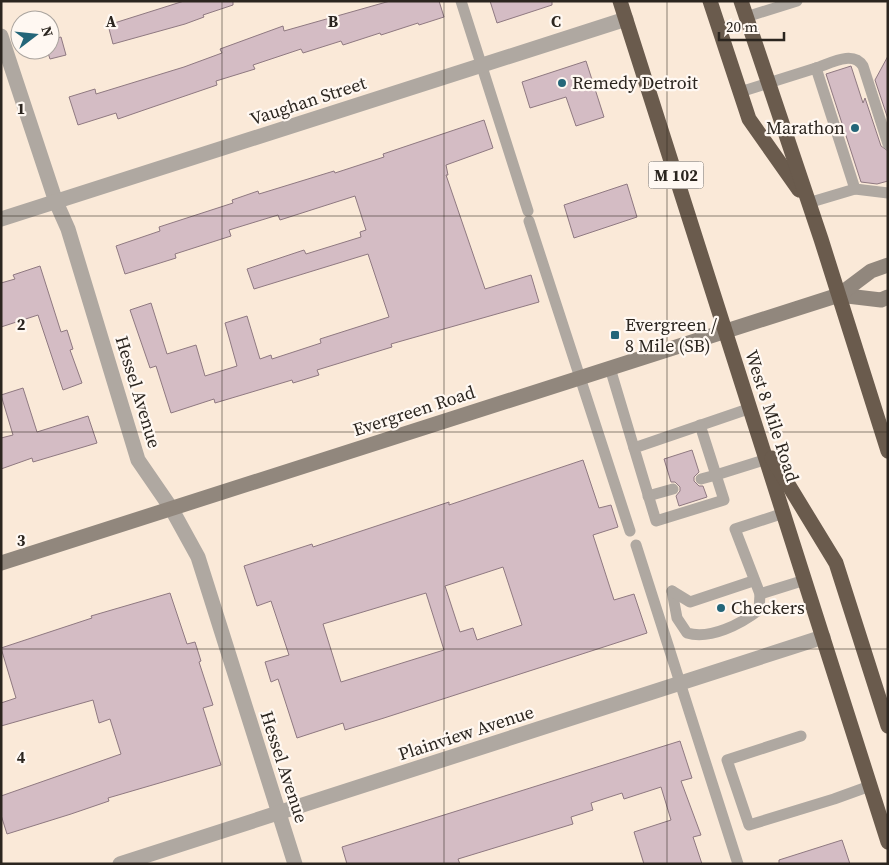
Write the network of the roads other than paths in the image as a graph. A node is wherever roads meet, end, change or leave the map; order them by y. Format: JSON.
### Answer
{"nodes":[{"id":1,"x":461,"y":1,"type":"edge"},
{"id":2,"x":620,"y":1,"type":"edge"},
{"id":3,"x":710,"y":1,"type":"edge"},
{"id":4,"x":741,"y":1,"type":"edge"},
{"id":5,"x":797,"y":1,"type":"edge"},
{"id":6,"x":746,"y":17,"type":"junction"},
{"id":7,"x":626,"y":19,"type":"junction"},
{"id":8,"x":1,"y":36,"type":"edge"},
{"id":9,"x":482,"y":66,"type":"junction"},
{"id":10,"x":816,"y":68,"type":"junction"},
{"id":11,"x":768,"y":84,"type":"junction"},
{"id":12,"x":740,"y":92,"type":"junction"},
{"id":13,"x":888,"y":144,"type":"edge"},
{"id":14,"x":854,"y":189,"type":"junction"},
{"id":15,"x":888,"y":193,"type":"edge"},
{"id":16,"x":56,"y":202,"type":"junction"},
{"id":17,"x":808,"y":203,"type":"junction"},
{"id":18,"x":1,"y":219,"type":"edge"},
{"id":19,"x":888,"y":265,"type":"edge"},
{"id":20,"x":839,"y":295,"type":"junction"},
{"id":21,"x":888,"y":298,"type":"edge"},
{"id":22,"x":726,"y":331,"type":"junction"},
{"id":23,"x":610,"y":368,"type":"junction"},
{"id":24,"x":581,"y":378,"type":"junction"},
{"id":25,"x":751,"y":408,"type":"junction"},
{"id":26,"x":700,"y":425,"type":"junction"},
{"id":27,"x":760,"y":438,"type":"junction"},
{"id":28,"x":634,"y":448,"type":"junction"},
{"id":29,"x":888,"y":451,"type":"edge"},
{"id":30,"x":767,"y":459,"type":"junction"},
{"id":31,"x":716,"y":475,"type":"junction"},
{"id":32,"x":701,"y":479,"type":"dead end"},
{"id":33,"x":673,"y":489,"type":"dead end"},
{"id":34,"x":648,"y":496,"type":"junction"},
{"id":35,"x":171,"y":508,"type":"junction"},
{"id":36,"x":784,"y":513,"type":"junction"},
{"id":37,"x":630,"y":531,"type":"dead end"},
{"id":38,"x":636,"y":545,"type":"dead end"},
{"id":39,"x":1,"y":563,"type":"edge"},
{"id":40,"x":805,"y":580,"type":"junction"},
{"id":41,"x":753,"y":581,"type":"junction"},
{"id":42,"x":760,"y":594,"type":"junction"},
{"id":43,"x":823,"y":637,"type":"junction"},
{"id":44,"x":681,"y":683,"type":"junction"},
{"id":45,"x":888,"y":726,"type":"edge"},
{"id":46,"x":801,"y":736,"type":"dead end"},
{"id":47,"x":870,"y":786,"type":"junction"},
{"id":48,"x":279,"y":813,"type":"junction"},
{"id":49,"x":888,"y":842,"type":"edge"},
{"id":50,"x":120,"y":864,"type":"edge"},
{"id":51,"x":295,"y":864,"type":"edge"},
{"id":52,"x":738,"y":864,"type":"edge"}],
"edges":[{"from":1,"to":9,"type":"lane"},
{"from":2,"to":7,"type":"highway","name":"West 8 Mile Road","number":"M 102"},
{"from":3,"to":12,"type":"highway"},
{"from":4,"to":6,"type":"highway"},
{"from":5,"to":6,"type":"lane"},
{"from":6,"to":11,"type":"highway"},
{"from":7,"to":9,"type":"street","name":"Vaughan Street"},
{"from":7,"to":22,"type":"highway","name":"West 8 Mile Road","number":"M 102"},
{"from":8,"to":16,"type":"street","name":"Hessel Avenue"},
{"from":9,"to":16,"type":"street","name":"Vaughan Street"},
{"from":9,"to":24,"type":"lane"},
{"from":10,"to":11,"type":"lane"},
{"from":10,"to":13,"type":"lane"},
{"from":10,"to":14,"type":"lane"},
{"from":11,"to":12,"type":"lane"},
{"from":11,"to":17,"type":"highway"},
{"from":12,"to":17,"type":"highway"},
{"from":14,"to":15,"type":"lane"},
{"from":14,"to":17,"type":"lane"},
{"from":16,"to":18,"type":"street","name":"Vaughan Street"},
{"from":16,"to":35,"type":"street","name":"Hessel Avenue"},
{"from":17,"to":20,"type":"highway"},
{"from":19,"to":20,"type":"street","name":"Evergreen Road"},
{"from":20,"to":21,"type":"street","name":"Evergreen Road"},
{"from":20,"to":22,"type":"street","name":"Evergreen Road"},
{"from":20,"to":29,"type":"highway"},
{"from":22,"to":23,"type":"street","name":"Evergreen Road"},
{"from":22,"to":25,"type":"highway","name":"West 8 Mile Road","number":"M 102"},
{"from":23,"to":24,"type":"street","name":"Evergreen Road"},
{"from":23,"to":28,"type":"lane"},
{"from":24,"to":35,"type":"street","name":"Evergreen Road"},
{"from":24,"to":37,"type":"lane"},
{"from":25,"to":26,"type":"lane"},
{"from":25,"to":27,"type":"highway","name":"West 8 Mile Road","number":"M 102"},
{"from":26,"to":28,"type":"lane"},
{"from":26,"to":31,"type":"lane"},
{"from":27,"to":30,"type":"highway","name":"West 8 Mile Road","number":"M 102"},
{"from":27,"to":45,"type":"highway"},
{"from":28,"to":34,"type":"lane"},
{"from":30,"to":31,"type":"lane"},
{"from":30,"to":36,"type":"highway","name":"West 8 Mile Road","number":"M 102"},
{"from":31,"to":32,"type":"lane"},
{"from":31,"to":34,"type":"lane"},
{"from":33,"to":34,"type":"lane"},
{"from":35,"to":39,"type":"street","name":"Evergreen Road"},
{"from":35,"to":48,"type":"street","name":"Hessel Avenue"},
{"from":36,"to":40,"type":"highway","name":"West 8 Mile Road","number":"M 102"},
{"from":36,"to":41,"type":"lane"},
{"from":38,"to":44,"type":"lane"},
{"from":40,"to":42,"type":"lane"},
{"from":40,"to":43,"type":"highway","name":"West 8 Mile Road","number":"M 102"},
{"from":41,"to":42,"type":"lane"},
{"from":41,"to":42,"type":"lane"},
{"from":43,"to":44,"type":"street","name":"Plainview Avenue"},
{"from":43,"to":47,"type":"highway","name":"West 8 Mile Road","number":"M 102"},
{"from":44,"to":48,"type":"street","name":"Plainview Avenue"},
{"from":44,"to":52,"type":"lane"},
{"from":46,"to":47,"type":"lane"},
{"from":47,"to":49,"type":"highway","name":"West 8 Mile Road","number":"M 102"},
{"from":48,"to":50,"type":"street","name":"Plainview Avenue"},
{"from":48,"to":51,"type":"street","name":"Hessel Avenue"}]}
